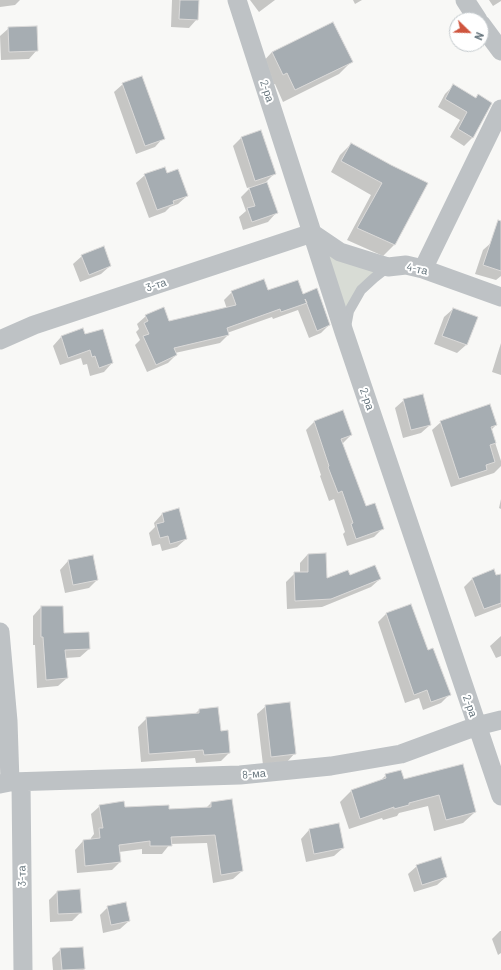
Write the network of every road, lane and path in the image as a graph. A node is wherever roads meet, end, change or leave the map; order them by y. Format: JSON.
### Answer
{"nodes":[{"id":1,"x":238,"y":0,"type":"edge"},
{"id":2,"x":465,"y":0,"type":"edge"},
{"id":3,"x":473,"y":12,"type":"edge"},
{"id":4,"x":489,"y":34,"type":"edge"},
{"id":5,"x":501,"y":50,"type":"edge"},
{"id":6,"x":501,"y":109,"type":"edge"},
{"id":7,"x":312,"y":233,"type":"junction"},
{"id":8,"x":388,"y":267,"type":"junction"},
{"id":9,"x":423,"y":269,"type":"junction"},
{"id":10,"x":501,"y":297,"type":"edge"},
{"id":11,"x":344,"y":332,"type":"junction"},
{"id":12,"x":0,"y":340,"type":"edge"},
{"id":13,"x":0,"y":632,"type":"edge"},
{"id":14,"x":501,"y":720,"type":"edge"},
{"id":15,"x":477,"y":726,"type":"junction"},
{"id":16,"x":10,"y":783,"type":"edge"},
{"id":17,"x":501,"y":796,"type":"edge"},
{"id":18,"x":23,"y":970,"type":"edge"}],
"edges":[{"from":1,"to":7,"type":"street","name":"2-ра"},
{"from":2,"to":3,"type":"street"},
{"from":4,"to":5,"type":"street"},
{"from":6,"to":9,"type":"street"},
{"from":7,"to":8,"type":"street","name":"4-та"},
{"from":7,"to":11,"type":"street","name":"2-ра"},
{"from":7,"to":12,"type":"street","name":"3-та"},
{"from":8,"to":9,"type":"street","name":"4-та"},
{"from":8,"to":11,"type":"lane"},
{"from":9,"to":10,"type":"street","name":"4-та"},
{"from":11,"to":15,"type":"street","name":"2-ра"},
{"from":13,"to":16,"type":"street","name":"3-та"},
{"from":14,"to":15,"type":"street","name":"8-ма"},
{"from":15,"to":16,"type":"street","name":"8-ма"},
{"from":15,"to":17,"type":"street","name":"2-ра"},
{"from":16,"to":18,"type":"street","name":"3-та"}]}
